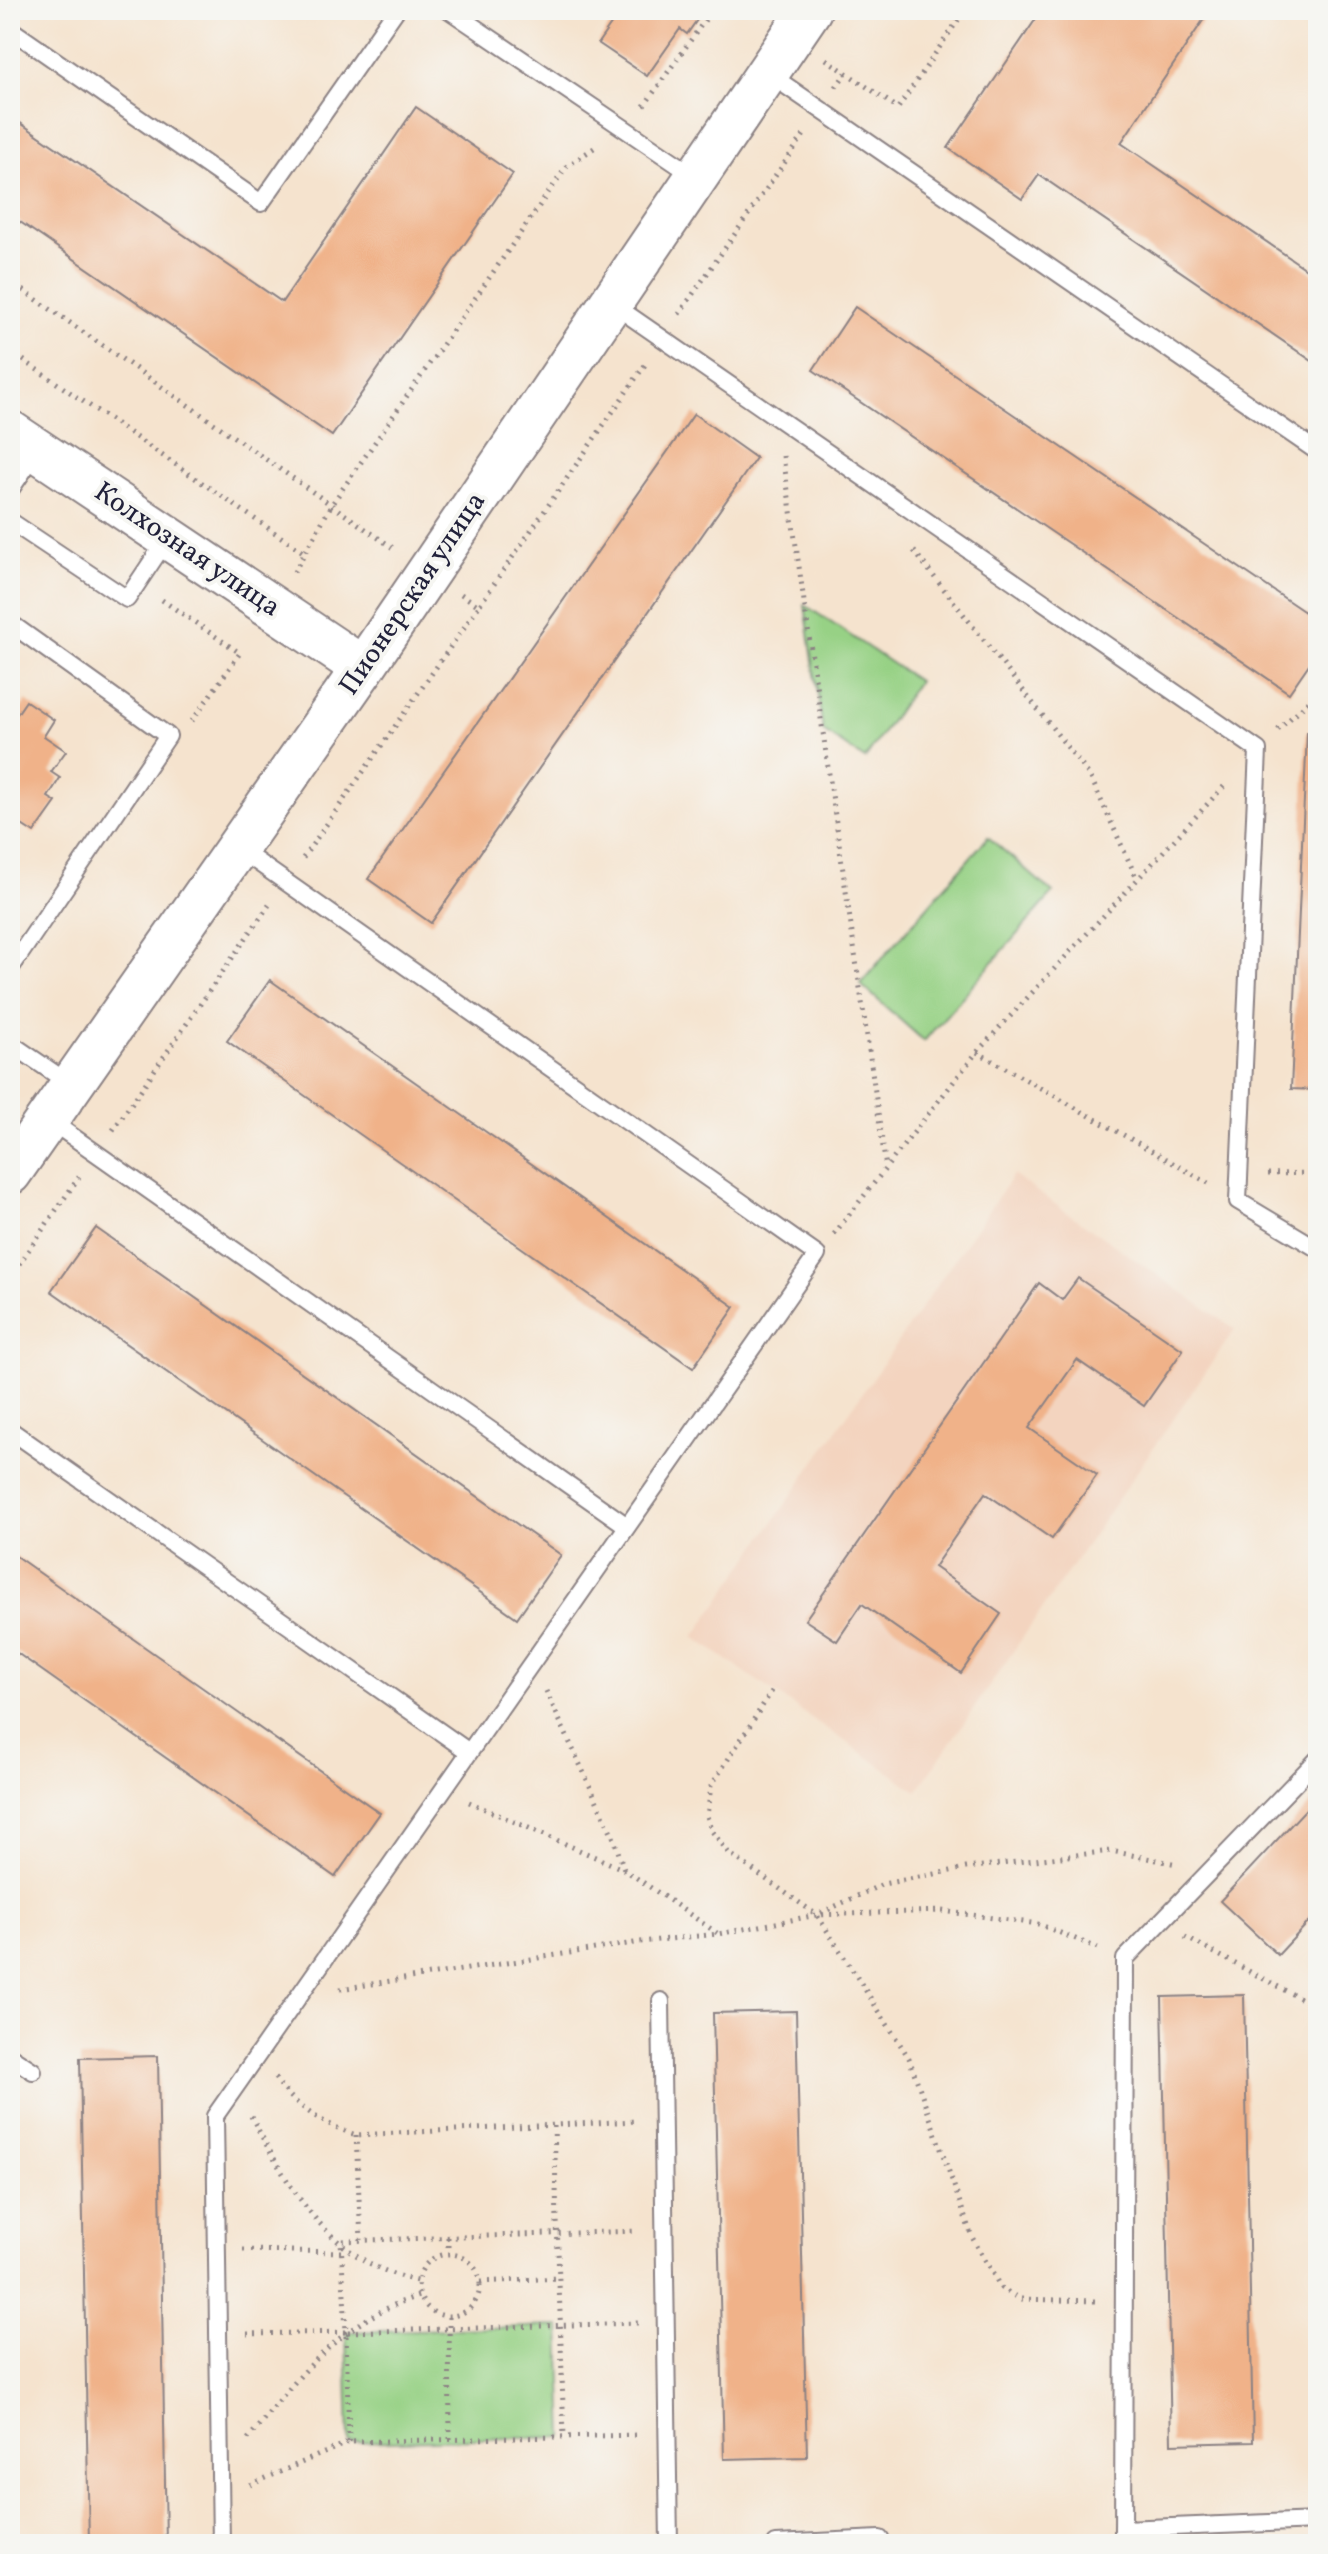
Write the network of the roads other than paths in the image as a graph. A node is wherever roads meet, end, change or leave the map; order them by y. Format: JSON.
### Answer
{"nodes":[{"id":1,"x":396,"y":10,"type":"edge"},
{"id":2,"x":449,"y":10,"type":"edge"},
{"id":3,"x":810,"y":10,"type":"edge"},
{"id":4,"x":10,"y":29,"type":"edge"},
{"id":5,"x":768,"y":73,"type":"junction"},
{"id":6,"x":697,"y":177,"type":"junction"},
{"id":7,"x":611,"y":303,"type":"junction"},
{"id":8,"x":24,"y":441,"type":"edge"},
{"id":9,"x":1318,"y":452,"type":"edge"},
{"id":10,"x":10,"y":490,"type":"edge"},
{"id":11,"x":10,"y":521,"type":"edge"},
{"id":12,"x":168,"y":538,"type":"junction"},
{"id":13,"x":10,"y":623,"type":"edge"},
{"id":14,"x":363,"y":668,"type":"junction"},
{"id":15,"x":235,"y":846,"type":"junction"},
{"id":16,"x":10,"y":969,"type":"edge"},
{"id":17,"x":10,"y":1043,"type":"edge"},
{"id":18,"x":72,"y":1085,"type":"junction"},
{"id":19,"x":47,"y":1119,"type":"junction"},
{"id":20,"x":10,"y":1173,"type":"edge"},
{"id":21,"x":1318,"y":1249,"type":"edge"},
{"id":22,"x":10,"y":1430,"type":"edge"},
{"id":23,"x":627,"y":1526,"type":"junction"},
{"id":24,"x":469,"y":1752,"type":"junction"},
{"id":25,"x":1318,"y":1759,"type":"edge"},
{"id":26,"x":661,"y":2001,"type":"dead end"},
{"id":27,"x":10,"y":2056,"type":"edge"},
{"id":28,"x":33,"y":2071,"type":"dead end"},
{"id":29,"x":1318,"y":2521,"type":"edge"},
{"id":30,"x":1123,"y":2536,"type":"edge"},
{"id":31,"x":221,"y":2544,"type":"edge"},
{"id":32,"x":669,"y":2544,"type":"edge"},
{"id":33,"x":776,"y":2544,"type":"edge"},
{"id":34,"x":880,"y":2544,"type":"edge"}],
"edges":[{"from":1,"to":4,"type":"lane"},
{"from":2,"to":6,"type":"lane"},
{"from":3,"to":5,"type":"street","name":"Пионерская улица"},
{"from":5,"to":6,"type":"street","name":"Пионерская улица"},
{"from":5,"to":9,"type":"lane"},
{"from":6,"to":7,"type":"street","name":"Пионерская улица"},
{"from":7,"to":14,"type":"street","name":"Пионерская улица"},
{"from":7,"to":21,"type":"lane"},
{"from":8,"to":10,"type":"lane"},
{"from":8,"to":12,"type":"street","name":"Колхозная улица"},
{"from":11,"to":12,"type":"lane"},
{"from":12,"to":14,"type":"street","name":"Колхозная улица"},
{"from":13,"to":16,"type":"lane"},
{"from":14,"to":15,"type":"street","name":"Пионерская улица"},
{"from":15,"to":18,"type":"street","name":"Пионерская улица"},
{"from":15,"to":23,"type":"lane"},
{"from":17,"to":18,"type":"lane"},
{"from":18,"to":19,"type":"street","name":"Пионерская улица"},
{"from":19,"to":20,"type":"street","name":"Пионерская улица"},
{"from":19,"to":23,"type":"lane"},
{"from":22,"to":24,"type":"lane"},
{"from":23,"to":24,"type":"lane"},
{"from":24,"to":31,"type":"lane"},
{"from":25,"to":30,"type":"lane"},
{"from":26,"to":32,"type":"lane"},
{"from":27,"to":28,"type":"lane"},
{"from":29,"to":30,"type":"lane"},
{"from":33,"to":34,"type":"lane"}]}
